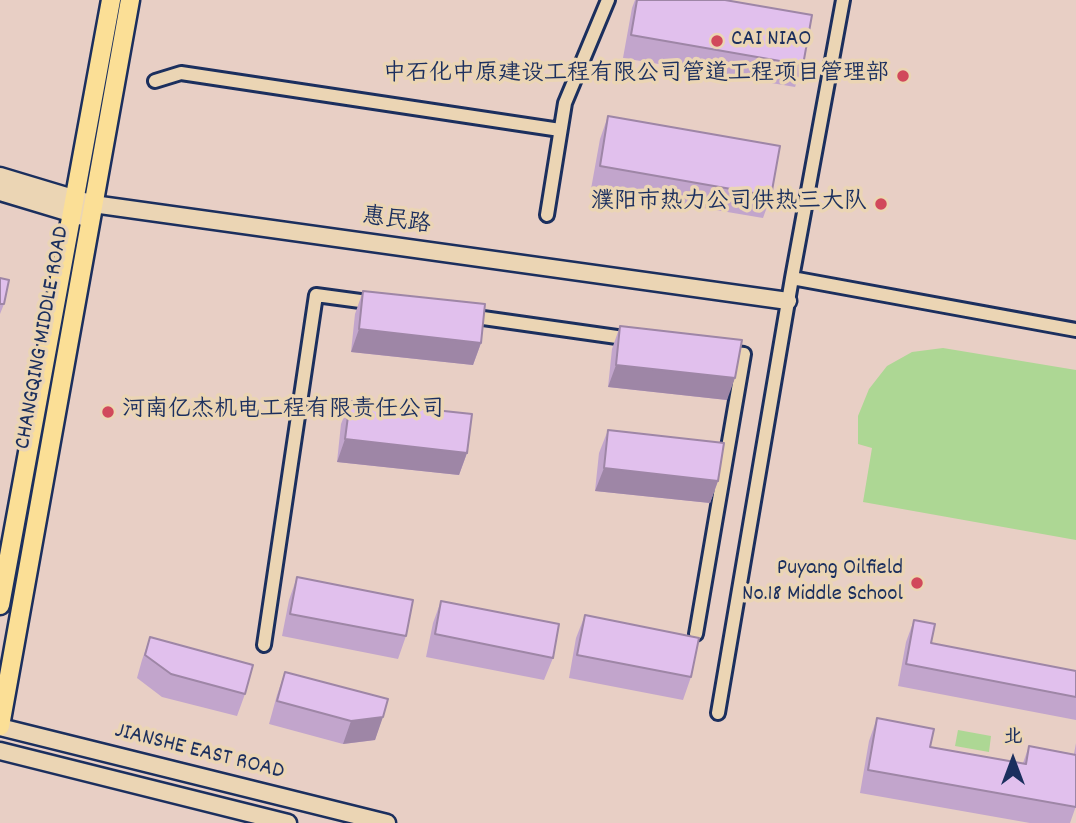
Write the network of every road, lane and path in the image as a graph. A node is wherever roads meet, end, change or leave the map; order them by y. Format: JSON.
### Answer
{"nodes":[{"id":1,"x":111,"y":0,"type":"edge"},
{"id":2,"x":130,"y":0,"type":"edge"},
{"id":3,"x":608,"y":0,"type":"edge"},
{"id":4,"x":844,"y":0,"type":"edge"},
{"id":5,"x":155,"y":81,"type":"dead end"},
{"id":6,"x":561,"y":130,"type":"junction"},
{"id":7,"x":0,"y":176,"type":"edge"},
{"id":8,"x":0,"y":192,"type":"edge"},
{"id":9,"x":73,"y":205,"type":"junction"},
{"id":10,"x":92,"y":211,"type":"junction"},
{"id":11,"x":547,"y":215,"type":"dead end"},
{"id":12,"x":792,"y":278,"type":"junction"},
{"id":13,"x":789,"y":301,"type":"junction"},
{"id":14,"x":384,"y":304,"type":"edge"},
{"id":15,"x":451,"y":314,"type":"edge"},
{"id":16,"x":1076,"y":330,"type":"edge"},
{"id":17,"x":638,"y":340,"type":"edge"},
{"id":18,"x":718,"y":351,"type":"edge"},
{"id":19,"x":0,"y":606,"type":"edge"},
{"id":20,"x":696,"y":634,"type":"edge"},
{"id":21,"x":264,"y":645,"type":"dead end"},
{"id":22,"x":718,"y":713,"type":"dead end"},
{"id":23,"x":0,"y":726,"type":"edge"},
{"id":24,"x":0,"y":751,"type":"edge"},
{"id":25,"x":288,"y":823,"type":"edge"},
{"id":26,"x":387,"y":823,"type":"edge"}],
"edges":[{"from":1,"to":9,"type":"main road","name":"CHANGQING MIDDLE ROAD"},
{"from":2,"to":10,"type":"main road","name":"CHANGQING MIDDLE ROAD"},
{"from":3,"to":6,"type":"street"},
{"from":4,"to":12,"type":"street"},
{"from":5,"to":6,"type":"street"},
{"from":6,"to":11,"type":"street"},
{"from":7,"to":9,"type":"street","name":"惠民路"},
{"from":8,"to":9,"type":"street","name":"惠民路"},
{"from":9,"to":10,"type":"street","name":"惠民路"},
{"from":9,"to":19,"type":"main road","name":"CHANGQING MIDDLE ROAD"},
{"from":10,"to":13,"type":"street","name":"惠民路"},
{"from":10,"to":23,"type":"main road","name":"CHANGQING MIDDLE ROAD"},
{"from":12,"to":13,"type":"street"},
{"from":12,"to":16,"type":"street"},
{"from":13,"to":22,"type":"street"},
{"from":14,"to":21,"type":"street"},
{"from":15,"to":17,"type":"street"},
{"from":18,"to":20,"type":"street"},
{"from":23,"to":26,"type":"street","name":"JIANSHE EAST ROAD"},
{"from":24,"to":25,"type":"street","name":"JIANSHE EAST ROAD"}]}
